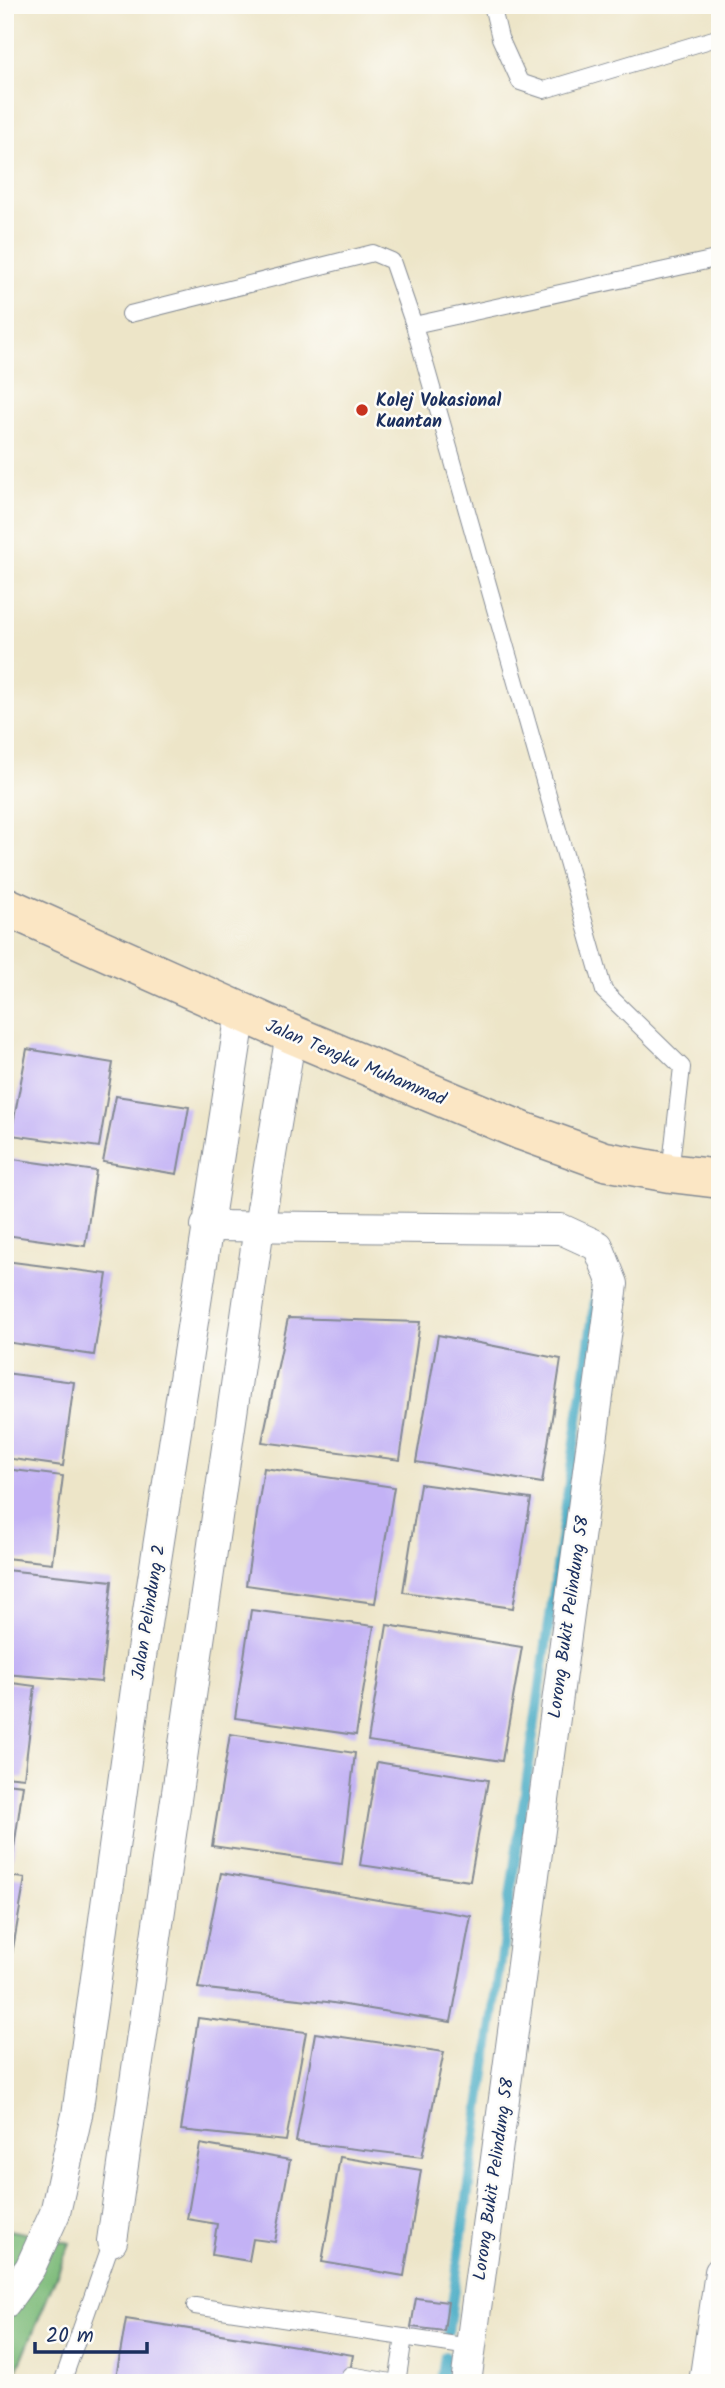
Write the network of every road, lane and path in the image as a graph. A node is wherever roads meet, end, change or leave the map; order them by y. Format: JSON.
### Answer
{"nodes":[{"id":1,"x":492,"y":5,"type":"edge"},
{"id":2,"x":720,"y":37,"type":"edge"},
{"id":3,"x":720,"y":258,"type":"edge"},
{"id":4,"x":130,"y":314,"type":"dead end"},
{"id":5,"x":414,"y":325,"type":"junction"},
{"id":6,"x":5,"y":906,"type":"edge"},
{"id":7,"x":241,"y":1012,"type":"junction"},
{"id":8,"x":291,"y":1034,"type":"junction"},
{"id":9,"x":670,"y":1173,"type":"junction"},
{"id":10,"x":720,"y":1179,"type":"edge"},
{"id":11,"x":206,"y":1226,"type":"junction"},
{"id":12,"x":259,"y":1227,"type":"junction"},
{"id":13,"x":112,"y":2241,"type":"joint"},
{"id":14,"x":720,"y":2272,"type":"edge"},
{"id":15,"x":5,"y":2303,"type":"edge"},
{"id":16,"x":195,"y":2306,"type":"dead end"},
{"id":17,"x":404,"y":2337,"type":"junction"},
{"id":18,"x":470,"y":2347,"type":"junction"},
{"id":19,"x":350,"y":2375,"type":"dead end"},
{"id":20,"x":62,"y":2383,"type":"edge"},
{"id":21,"x":466,"y":2383,"type":"edge"},
{"id":22,"x":704,"y":2383,"type":"edge"}],
"edges":[{"from":1,"to":2,"type":"lane"},
{"from":3,"to":5,"type":"lane"},
{"from":4,"to":5,"type":"lane"},
{"from":5,"to":9,"type":"lane"},
{"from":6,"to":7,"type":"main road","name":"Jalan Tengku Muhammad"},
{"from":7,"to":8,"type":"main road","name":"Jalan Tengku Muhammad"},
{"from":7,"to":11,"type":"street","name":"Jalan Pelindung 2"},
{"from":8,"to":9,"type":"main road","name":"Jalan Tengku Muhammad"},
{"from":8,"to":12,"type":"street"},
{"from":9,"to":10,"type":"main road","name":"Jalan Tengku Muhammad"},
{"from":11,"to":12,"type":"street","name":"Lorong Bukit Pelindung 58"},
{"from":11,"to":15,"type":"street","name":"Jalan Pelindung 2"},
{"from":12,"to":13,"type":"street"},
{"from":12,"to":18,"type":"street","name":"Lorong Bukit Pelindung 58"},
{"from":13,"to":20,"type":"lane"},
{"from":14,"to":22,"type":"street"},
{"from":16,"to":17,"type":"lane"},
{"from":17,"to":18,"type":"lane"},
{"from":17,"to":19,"type":"lane"},
{"from":18,"to":21,"type":"street","name":"Lorong Bukit Pelindung 58"}]}
